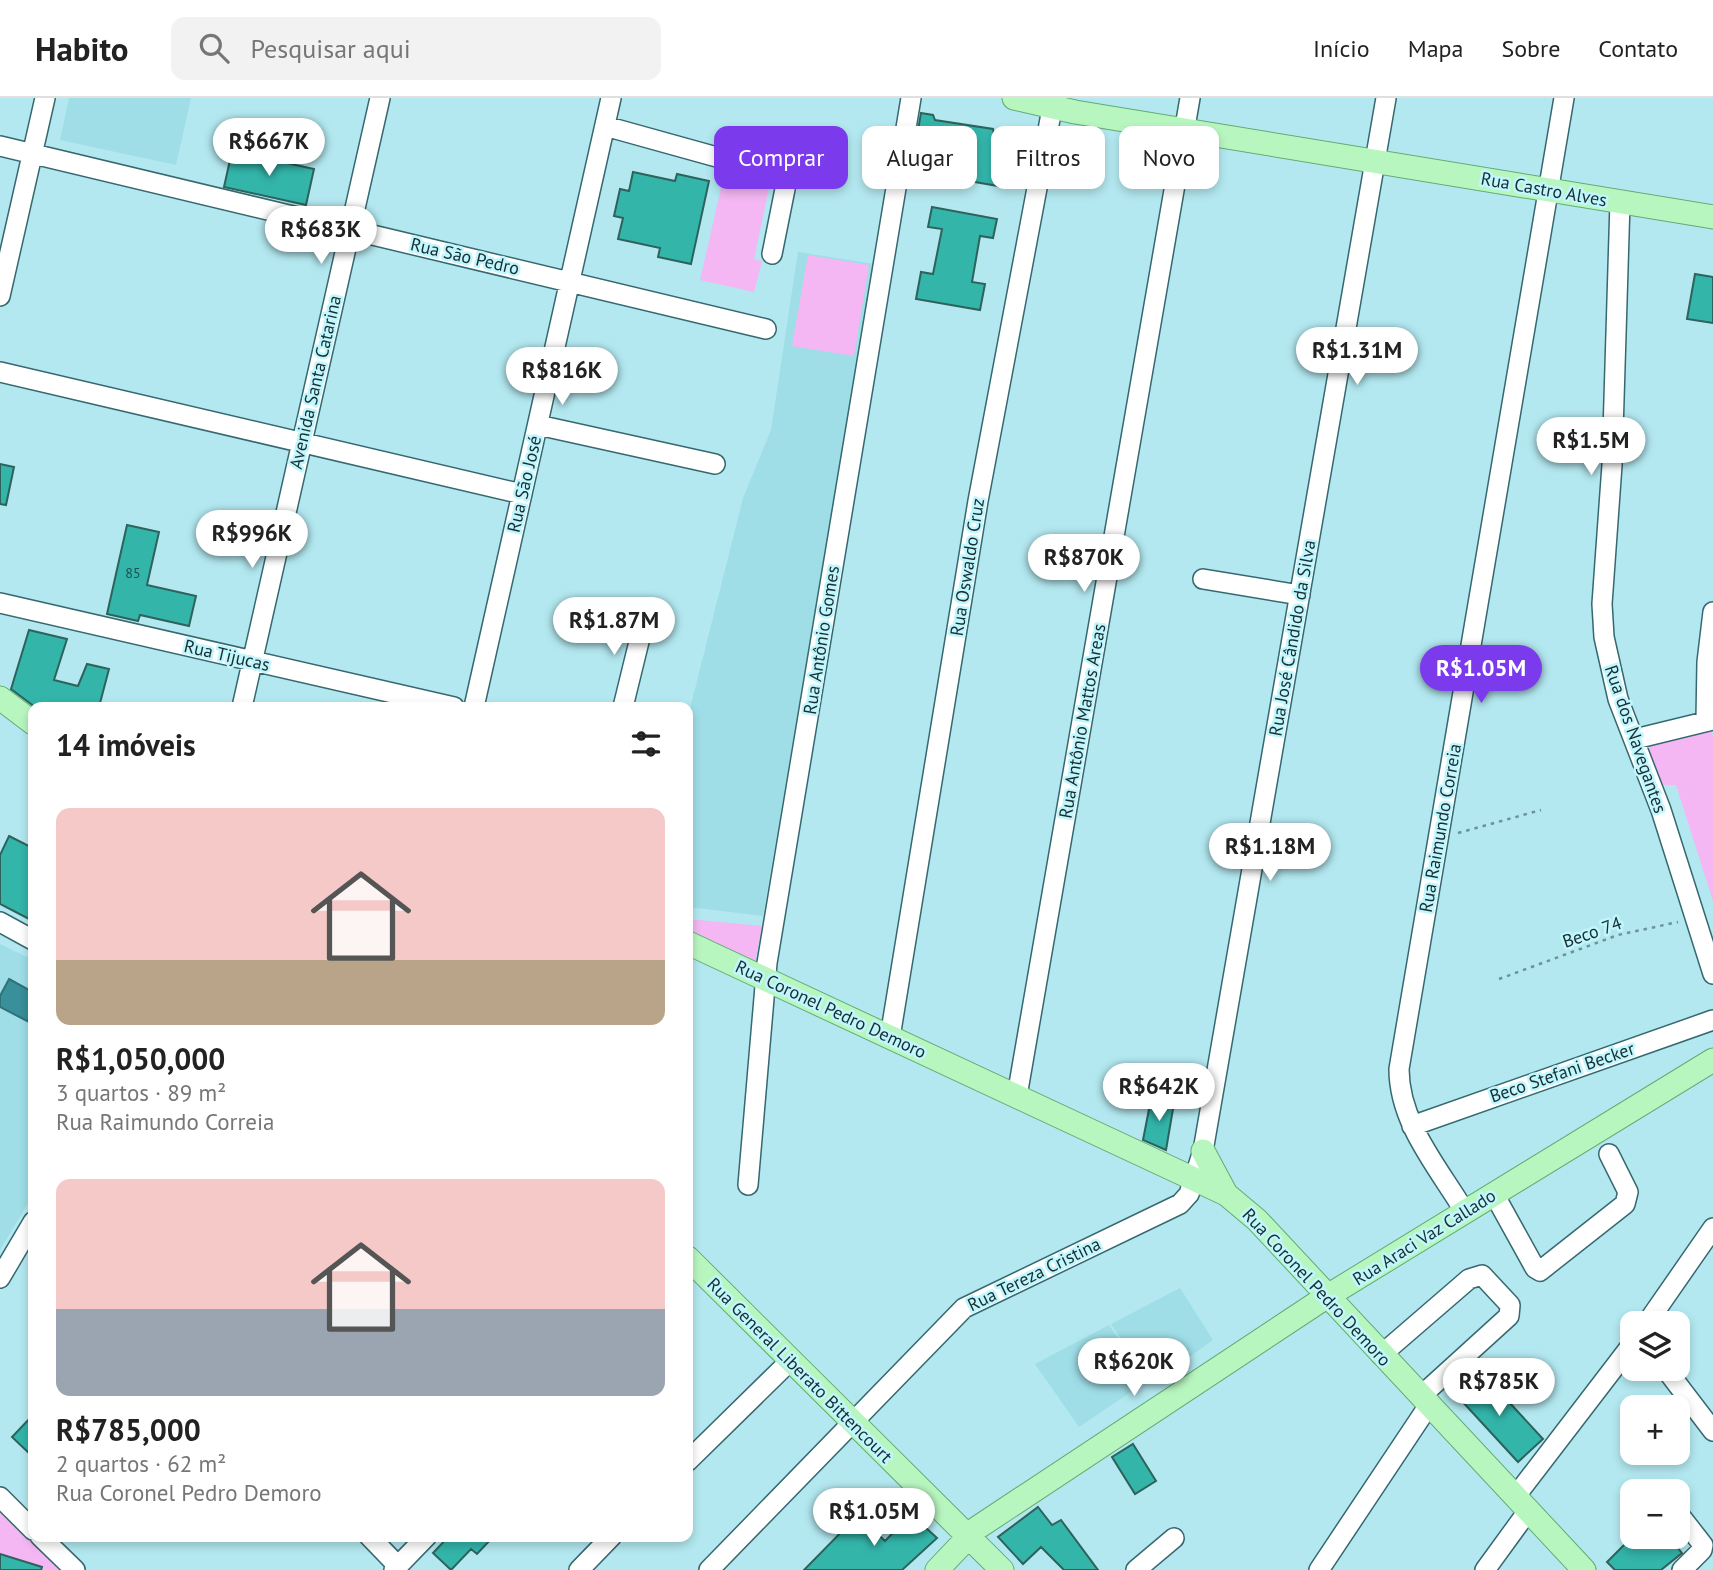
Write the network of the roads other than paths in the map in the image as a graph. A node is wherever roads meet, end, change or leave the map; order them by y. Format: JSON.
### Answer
{"nodes":[{"id":1,"x":45,"y":98,"type":"edge"},
{"id":2,"x":380,"y":98,"type":"edge"},
{"id":3,"x":611,"y":98,"type":"edge"},
{"id":4,"x":911,"y":98,"type":"edge"},
{"id":5,"x":1014,"y":98,"type":"edge"},
{"id":6,"x":1190,"y":98,"type":"edge"},
{"id":7,"x":1386,"y":98,"type":"edge"},
{"id":8,"x":1564,"y":98,"type":"edge"},
{"id":9,"x":1053,"y":103,"type":"edge"},
{"id":10,"x":605,"y":126,"type":"junction"},
{"id":11,"x":1180,"y":126,"type":"edge"},
{"id":12,"x":1185,"y":126,"type":"edge"},
{"id":13,"x":1219,"y":133,"type":"edge"},
{"id":14,"x":0,"y":145,"type":"edge"},
{"id":15,"x":32,"y":153,"type":"junction"},
{"id":16,"x":1376,"y":159,"type":"junction"},
{"id":17,"x":1174,"y":189,"type":"edge"},
{"id":18,"x":1549,"y":190,"type":"junction"},
{"id":19,"x":1620,"y":202,"type":"junction"},
{"id":20,"x":1713,"y":217,"type":"edge"},
{"id":21,"x":350,"y":229,"type":"junction"},
{"id":22,"x":772,"y":254,"type":"dead end"},
{"id":23,"x":570,"y":281,"type":"junction"},
{"id":24,"x":0,"y":296,"type":"edge"},
{"id":25,"x":766,"y":329,"type":"dead end"},
{"id":26,"x":0,"y":372,"type":"edge"},
{"id":27,"x":538,"y":425,"type":"junction"},
{"id":28,"x":302,"y":442,"type":"junction"},
{"id":29,"x":715,"y":464,"type":"dead end"},
{"id":30,"x":522,"y":494,"type":"junction"},
{"id":31,"x":1203,"y":579,"type":"dead end"},
{"id":32,"x":1300,"y":595,"type":"junction"},
{"id":33,"x":0,"y":603,"type":"edge"},
{"id":34,"x":1713,"y":612,"type":"edge"},
{"id":35,"x":645,"y":617,"type":"dead end"},
{"id":36,"x":252,"y":661,"type":"junction"},
{"id":37,"x":243,"y":702,"type":"edge"},
{"id":38,"x":432,"y":702,"type":"edge"},
{"id":39,"x":475,"y":702,"type":"edge"},
{"id":40,"x":623,"y":702,"type":"edge"},
{"id":41,"x":1710,"y":720,"type":"edge"},
{"id":42,"x":1635,"y":739,"type":"junction"},
{"id":43,"x":0,"y":922,"type":"edge"},
{"id":44,"x":28,"y":937,"type":"edge"},
{"id":45,"x":693,"y":945,"type":"edge"},
{"id":46,"x":1713,"y":974,"type":"edge"},
{"id":47,"x":766,"y":979,"type":"junction"},
{"id":48,"x":1713,"y":1020,"type":"edge"},
{"id":49,"x":890,"y":1037,"type":"junction"},
{"id":50,"x":1711,"y":1067,"type":"edge"},
{"id":51,"x":1017,"y":1096,"type":"junction"},
{"id":52,"x":1412,"y":1126,"type":"junction"},
{"id":53,"x":1203,"y":1151,"type":"junction"},
{"id":54,"x":1609,"y":1154,"type":"dead end"},
{"id":55,"x":1195,"y":1178,"type":"junction"},
{"id":56,"x":748,"y":1185,"type":"dead end"},
{"id":57,"x":1226,"y":1194,"type":"junction"},
{"id":58,"x":1494,"y":1194,"type":"junction"},
{"id":59,"x":1465,"y":1212,"type":"junction"},
{"id":60,"x":1713,"y":1228,"type":"edge"},
{"id":61,"x":28,"y":1230,"type":"edge"},
{"id":62,"x":693,"y":1269,"type":"edge"},
{"id":63,"x":0,"y":1278,"type":"edge"},
{"id":64,"x":1326,"y":1297,"type":"junction"},
{"id":65,"x":1655,"y":1311,"type":"edge"},
{"id":66,"x":1381,"y":1355,"type":"junction"},
{"id":67,"x":790,"y":1360,"type":"junction"},
{"id":68,"x":1620,"y":1362,"type":"edge"},
{"id":69,"x":1675,"y":1381,"type":"edge"},
{"id":70,"x":1425,"y":1400,"type":"junction"},
{"id":71,"x":851,"y":1422,"type":"junction"},
{"id":72,"x":1713,"y":1431,"type":"edge"},
{"id":73,"x":693,"y":1456,"type":"edge"},
{"id":74,"x":0,"y":1497,"type":"edge"},
{"id":75,"x":1521,"y":1504,"type":"junction"},
{"id":76,"x":28,"y":1525,"type":"edge"},
{"id":77,"x":1690,"y":1528,"type":"edge"},
{"id":78,"x":968,"y":1535,"type":"junction"},
{"id":79,"x":1174,"y":1538,"type":"dead end"},
{"id":80,"x":46,"y":1542,"type":"edge"},
{"id":81,"x":374,"y":1542,"type":"edge"},
{"id":82,"x":422,"y":1542,"type":"edge"},
{"id":83,"x":606,"y":1542,"type":"edge"},
{"id":84,"x":396,"y":1568,"type":"edge"},
{"id":85,"x":75,"y":1570,"type":"edge"},
{"id":86,"x":579,"y":1570,"type":"edge"},
{"id":87,"x":709,"y":1570,"type":"edge"},
{"id":88,"x":937,"y":1570,"type":"edge"},
{"id":89,"x":1002,"y":1570,"type":"edge"},
{"id":90,"x":1136,"y":1570,"type":"edge"},
{"id":91,"x":1319,"y":1570,"type":"edge"},
{"id":92,"x":1485,"y":1570,"type":"edge"},
{"id":93,"x":1584,"y":1570,"type":"edge"},
{"id":94,"x":1682,"y":1570,"type":"edge"}],
"edges":[{"from":1,"to":15,"type":"street"},
{"from":2,"to":21,"type":"street","name":"Avenida Santa Catarina"},
{"from":3,"to":10,"type":"street","name":"Rua São José"},
{"from":4,"to":47,"type":"street","name":"Rua Antônio Gomes"},
{"from":5,"to":9,"type":"main road","name":"Rua Castro Alves"},
{"from":6,"to":12,"type":"street","name":"Rua Antônio Mattos Areas"},
{"from":7,"to":16,"type":"street","name":"Rua José Cândido da Silva"},
{"from":8,"to":18,"type":"street","name":"Rua Raimundo Correia"},
{"from":9,"to":11,"type":"main road","name":"Rua Castro Alves"},
{"from":9,"to":49,"type":"street","name":"Rua Oswaldo Cruz"},
{"from":10,"to":22,"type":"street"},
{"from":10,"to":23,"type":"street","name":"Rua São José"},
{"from":13,"to":16,"type":"main road","name":"Rua Castro Alves"},
{"from":14,"to":15,"type":"street","name":"Rua São Pedro"},
{"from":15,"to":21,"type":"street","name":"Rua São Pedro"},
{"from":15,"to":24,"type":"street"},
{"from":16,"to":18,"type":"main road","name":"Rua Castro Alves"},
{"from":16,"to":32,"type":"street","name":"Rua José Cândido da Silva"},
{"from":17,"to":51,"type":"street","name":"Rua Antônio Mattos Areas"},
{"from":18,"to":19,"type":"main road","name":"Rua Castro Alves"},
{"from":18,"to":52,"type":"street","name":"Rua Raimundo Correia"},
{"from":19,"to":20,"type":"main road","name":"Rua Castro Alves"},
{"from":19,"to":42,"type":"street","name":"Rua dos Navegantes"},
{"from":21,"to":23,"type":"street","name":"Rua São Pedro"},
{"from":21,"to":28,"type":"street","name":"Avenida Santa Catarina"},
{"from":23,"to":25,"type":"street","name":"Rua São Pedro"},
{"from":23,"to":27,"type":"street","name":"Rua São José"},
{"from":26,"to":28,"type":"street"},
{"from":27,"to":29,"type":"street"},
{"from":27,"to":30,"type":"street","name":"Rua São José"},
{"from":28,"to":30,"type":"street"},
{"from":28,"to":36,"type":"street","name":"Avenida Santa Catarina"},
{"from":30,"to":39,"type":"street","name":"Rua São José"},
{"from":31,"to":32,"type":"street"},
{"from":32,"to":53,"type":"street","name":"Rua José Cândido da Silva"},
{"from":33,"to":36,"type":"street","name":"Rua Tijucas"},
{"from":34,"to":41,"type":"street"},
{"from":35,"to":40,"type":"street"},
{"from":36,"to":37,"type":"street","name":"Avenida Santa Catarina"},
{"from":36,"to":38,"type":"street","name":"Rua Tijucas"},
{"from":41,"to":42,"type":"street"},
{"from":42,"to":46,"type":"street","name":"Rua dos Navegantes"},
{"from":43,"to":44,"type":"street"},
{"from":45,"to":47,"type":"main road","name":"Rua Coronel Pedro Demoro"},
{"from":47,"to":49,"type":"main road","name":"Rua Coronel Pedro Demoro"},
{"from":47,"to":56,"type":"street","name":"Rua Antônio Gomes"},
{"from":48,"to":52,"type":"street","name":"Beco Stefani Becker"},
{"from":49,"to":51,"type":"main road","name":"Rua Coronel Pedro Demoro"},
{"from":50,"to":58,"type":"main road","name":"Rua Araci Vaz Callado"},
{"from":51,"to":55,"type":"main road","name":"Rua Coronel Pedro Demoro"},
{"from":52,"to":59,"type":"street","name":"Rua Raimundo Correia"},
{"from":53,"to":55,"type":"street","name":"Rua José Cândido da Silva"},
{"from":53,"to":57,"type":"main road"},
{"from":54,"to":58,"type":"street"},
{"from":55,"to":57,"type":"main road","name":"Rua Coronel Pedro Demoro"},
{"from":55,"to":71,"type":"street","name":"Rua Tereza Cristina"},
{"from":57,"to":64,"type":"main road","name":"Rua Coronel Pedro Demoro"},
{"from":58,"to":59,"type":"main road","name":"Rua Araci Vaz Callado"},
{"from":59,"to":64,"type":"main road","name":"Rua Araci Vaz Callado"},
{"from":60,"to":65,"type":"street"},
{"from":61,"to":63,"type":"street"},
{"from":62,"to":67,"type":"main road","name":"Rua General Liberato Bittencourt"},
{"from":64,"to":66,"type":"main road","name":"Rua Coronel Pedro Demoro"},
{"from":64,"to":78,"type":"main road","name":"Rua Araci Vaz Callado"},
{"from":66,"to":70,"type":"main road","name":"Rua Coronel Pedro Demoro"},
{"from":66,"to":70,"type":"street"},
{"from":67,"to":71,"type":"main road","name":"Rua General Liberato Bittencourt"},
{"from":67,"to":73,"type":"street"},
{"from":68,"to":75,"type":"street"},
{"from":69,"to":72,"type":"street"},
{"from":70,"to":75,"type":"main road","name":"Rua Coronel Pedro Demoro"},
{"from":70,"to":91,"type":"street"},
{"from":71,"to":78,"type":"main road","name":"Rua General Liberato Bittencourt"},
{"from":71,"to":87,"type":"street","name":"Rua Tereza Cristina"},
{"from":74,"to":76,"type":"street"},
{"from":75,"to":92,"type":"street"},
{"from":75,"to":93,"type":"main road","name":"Rua Coronel Pedro Demoro"},
{"from":77,"to":94,"type":"street"},
{"from":78,"to":88,"type":"main road","name":"Rua Araci Vaz Callado"},
{"from":78,"to":89,"type":"main road","name":"Rua General Liberato Bittencourt"},
{"from":79,"to":90,"type":"street"},
{"from":80,"to":85,"type":"street"},
{"from":81,"to":84,"type":"street"},
{"from":82,"to":84,"type":"street"},
{"from":83,"to":86,"type":"street"}]}
